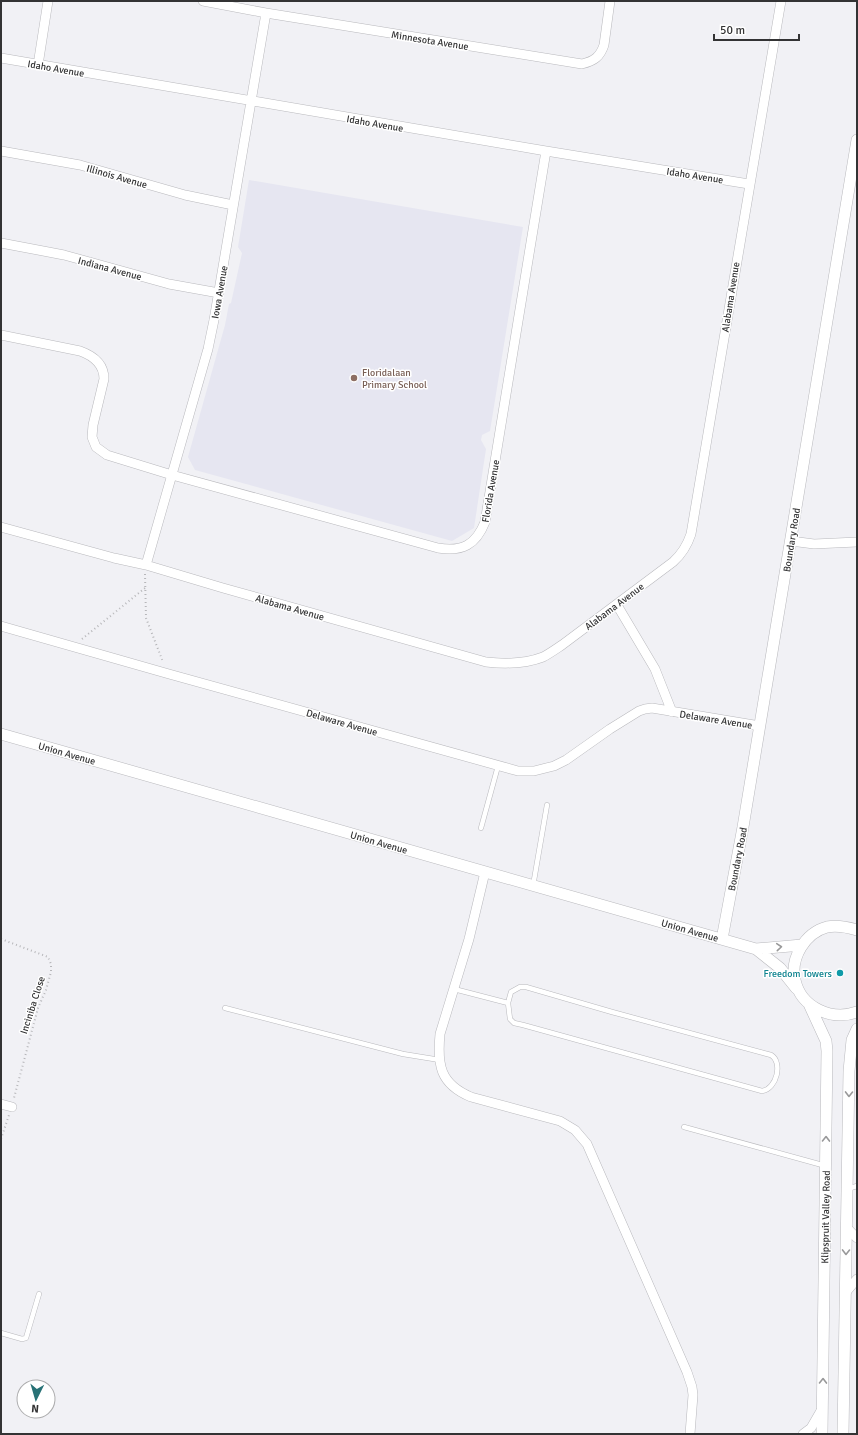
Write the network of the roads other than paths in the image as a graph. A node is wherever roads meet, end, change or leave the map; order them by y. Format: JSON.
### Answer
{"nodes":[{"id":1,"x":48,"y":1,"type":"edge"},
{"id":2,"x":203,"y":1,"type":"edge"},
{"id":3,"x":610,"y":1,"type":"edge"},
{"id":4,"x":781,"y":1,"type":"edge"},
{"id":5,"x":266,"y":13,"type":"junction"},
{"id":6,"x":1,"y":58,"type":"edge"},
{"id":7,"x":38,"y":65,"type":"junction"},
{"id":8,"x":251,"y":102,"type":"junction"},
{"id":9,"x":857,"y":140,"type":"edge"},
{"id":10,"x":1,"y":151,"type":"edge"},
{"id":11,"x":546,"y":151,"type":"junction"},
{"id":12,"x":854,"y":181,"type":"edge"},
{"id":13,"x":749,"y":184,"type":"junction"},
{"id":14,"x":233,"y":205,"type":"junction"},
{"id":15,"x":1,"y":243,"type":"edge"},
{"id":16,"x":219,"y":293,"type":"junction"},
{"id":17,"x":1,"y":335,"type":"edge"},
{"id":18,"x":172,"y":475,"type":"junction"},
{"id":19,"x":1,"y":527,"type":"edge"},
{"id":20,"x":791,"y":541,"type":"junction"},
{"id":21,"x":857,"y":542,"type":"edge"},
{"id":22,"x":146,"y":565,"type":"junction"},
{"id":23,"x":617,"y":605,"type":"junction"},
{"id":24,"x":1,"y":626,"type":"edge"},
{"id":25,"x":672,"y":712,"type":"junction"},
{"id":26,"x":760,"y":726,"type":"junction"},
{"id":27,"x":1,"y":734,"type":"edge"},
{"id":28,"x":498,"y":766,"type":"junction"},
{"id":29,"x":546,"y":805,"type":"dead end"},
{"id":30,"x":481,"y":828,"type":"dead end"},
{"id":31,"x":485,"y":872,"type":"junction"},
{"id":32,"x":533,"y":886,"type":"junction"},
{"id":33,"x":857,"y":930,"type":"edge"},
{"id":34,"x":722,"y":939,"type":"junction"},
{"id":35,"x":802,"y":945,"type":"junction"},
{"id":36,"x":756,"y":949,"type":"junction"},
{"id":37,"x":454,"y":989,"type":"junction"},
{"id":38,"x":799,"y":992,"type":"junction"},
{"id":39,"x":508,"y":1003,"type":"junction"},
{"id":40,"x":809,"y":1004,"type":"junction"},
{"id":41,"x":225,"y":1008,"type":"dead end"},
{"id":42,"x":857,"y":1012,"type":"edge"},
{"id":43,"x":857,"y":1029,"type":"edge"},
{"id":44,"x":440,"y":1060,"type":"junction"},
{"id":45,"x":1,"y":1104,"type":"edge"},
{"id":46,"x":12,"y":1107,"type":"road end"},
{"id":47,"x":684,"y":1128,"type":"dead end"},
{"id":48,"x":826,"y":1166,"type":"junction"},
{"id":49,"x":852,"y":1188,"type":"edge"},
{"id":50,"x":847,"y":1228,"type":"junction"},
{"id":51,"x":857,"y":1238,"type":"edge"},
{"id":52,"x":857,"y":1279,"type":"edge"},
{"id":53,"x":846,"y":1292,"type":"junction"},
{"id":54,"x":39,"y":1294,"type":"dead end"},
{"id":55,"x":1,"y":1333,"type":"edge"},
{"id":56,"x":822,"y":1409,"type":"junction"},
{"id":57,"x":690,"y":1434,"type":"edge"},
{"id":58,"x":803,"y":1434,"type":"edge"},
{"id":59,"x":822,"y":1434,"type":"edge"},
{"id":60,"x":843,"y":1434,"type":"edge"}],
"edges":[{"from":1,"to":7,"type":"street"},
{"from":2,"to":5,"type":"street","name":"Minnesota Avenue"},
{"from":3,"to":5,"type":"street","name":"Minnesota Avenue"},
{"from":4,"to":13,"type":"street","name":"Alabama Avenue"},
{"from":5,"to":8,"type":"street","name":"Iowa Avenue"},
{"from":6,"to":7,"type":"street","name":"Idaho Avenue"},
{"from":7,"to":8,"type":"street","name":"Idaho Avenue"},
{"from":8,"to":11,"type":"street","name":"Idaho Avenue"},
{"from":8,"to":14,"type":"street","name":"Iowa Avenue"},
{"from":9,"to":12,"type":"street","name":"Boundary Road"},
{"from":10,"to":14,"type":"street","name":"Illinois Avenue"},
{"from":11,"to":13,"type":"street","name":"Idaho Avenue"},
{"from":11,"to":18,"type":"street","name":"Florida Avenue"},
{"from":12,"to":20,"type":"street","name":"Boundary Road"},
{"from":13,"to":23,"type":"street","name":"Alabama Avenue"},
{"from":14,"to":16,"type":"street","name":"Iowa Avenue"},
{"from":15,"to":16,"type":"street","name":"Indiana Avenue"},
{"from":16,"to":18,"type":"street","name":"Iowa Avenue"},
{"from":17,"to":18,"type":"street","name":"Florida Avenue"},
{"from":18,"to":22,"type":"street","name":"Iowa Avenue"},
{"from":19,"to":22,"type":"street","name":"Alabama Avenue"},
{"from":20,"to":21,"type":"street"},
{"from":20,"to":26,"type":"street","name":"Boundary Road"},
{"from":22,"to":23,"type":"street","name":"Alabama Avenue"},
{"from":23,"to":25,"type":"street","name":"Delaware Avenue"},
{"from":24,"to":28,"type":"street","name":"Delaware Avenue"},
{"from":25,"to":26,"type":"street","name":"Delaware Avenue"},
{"from":25,"to":28,"type":"street","name":"Delaware Avenue"},
{"from":26,"to":34,"type":"street","name":"Boundary Road"},
{"from":27,"to":31,"type":"street","name":"Union Avenue"},
{"from":28,"to":30,"type":"lane"},
{"from":29,"to":32,"type":"lane"},
{"from":31,"to":32,"type":"street","name":"Union Avenue"},
{"from":31,"to":37,"type":"street"},
{"from":32,"to":34,"type":"street","name":"Union Avenue"},
{"from":33,"to":35,"type":"street"},
{"from":34,"to":36,"type":"street","name":"Union Avenue"},
{"from":36,"to":35,"type":"street","name":"Union Avenue","one_way":true},
{"from":35,"to":38,"type":"street"},
{"from":36,"to":38,"type":"street","name":"Union Avenue"},
{"from":37,"to":39,"type":"lane"},
{"from":37,"to":44,"type":"street"},
{"from":38,"to":40,"type":"street","name":"Union Avenue"},
{"from":39,"to":39,"type":"lane"},
{"from":40,"to":42,"type":"street"},
{"from":48,"to":40,"type":"street","name":"Klipspruit Valley Road","one_way":true},
{"from":41,"to":44,"type":"lane"},
{"from":43,"to":49,"type":"street","one_way":true},
{"from":44,"to":57,"type":"street"},
{"from":45,"to":46,"type":"street"},
{"from":47,"to":48,"type":"lane"},
{"from":56,"to":48,"type":"street","name":"Klipspruit Valley Road","one_way":true},
{"from":49,"to":50,"type":"street"},
{"from":50,"to":51,"type":"street"},
{"from":50,"to":53,"type":"street","one_way":true},
{"from":52,"to":53,"type":"street"},
{"from":53,"to":60,"type":"street"},
{"from":54,"to":55,"type":"lane"},
{"from":56,"to":58,"type":"street"},
{"from":56,"to":59,"type":"street","name":"Klipspruit Valley Road"}]}
